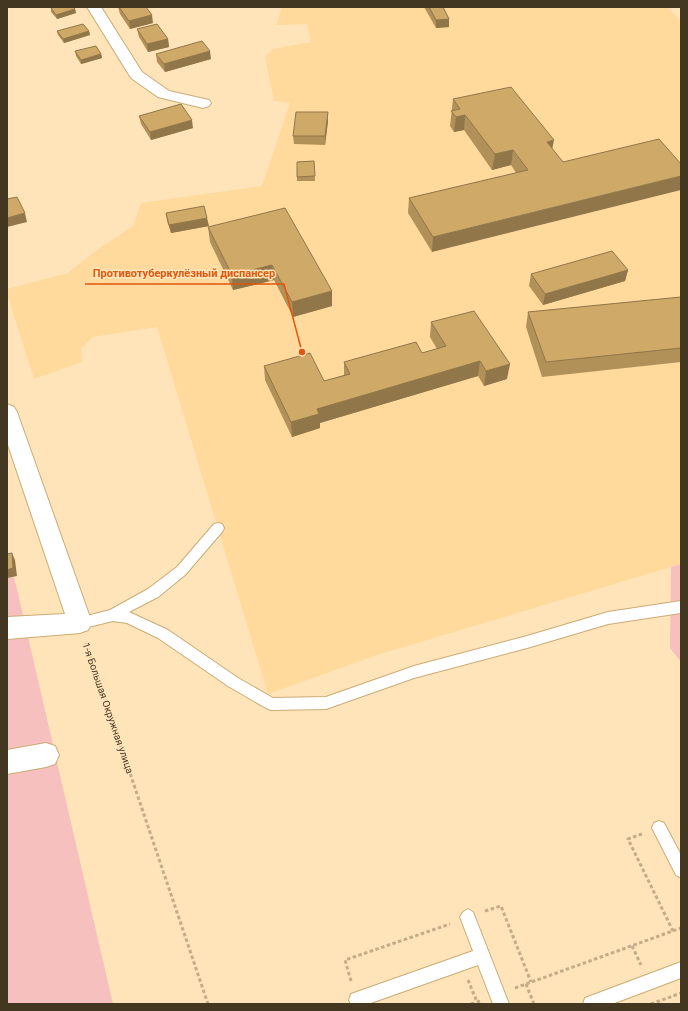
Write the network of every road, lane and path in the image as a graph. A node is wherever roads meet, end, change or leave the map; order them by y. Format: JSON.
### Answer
{"nodes":[{"id":1,"x":94,"y":7,"type":"edge"},
{"id":2,"x":203,"y":103,"type":"dead end"},
{"id":3,"x":7,"y":412,"type":"edge"},
{"id":4,"x":218,"y":528,"type":"dead end"},
{"id":5,"x":681,"y":607,"type":"edge"},
{"id":6,"x":113,"y":615,"type":"junction"},
{"id":7,"x":80,"y":623,"type":"junction"},
{"id":8,"x":7,"y":628,"type":"edge"},
{"id":9,"x":46,"y":755,"type":"dead end"},
{"id":10,"x":7,"y":762,"type":"edge"},
{"id":11,"x":660,"y":828,"type":"joint"},
{"id":12,"x":681,"y":870,"type":"edge"},
{"id":13,"x":468,"y":917,"type":"junction"},
{"id":14,"x":681,"y":928,"type":"edge"},
{"id":15,"x":673,"y":930,"type":"junction"},
{"id":16,"x":482,"y":955,"type":"junction"},
{"id":17,"x":681,"y":970,"type":"edge"},
{"id":18,"x":531,"y":982,"type":"junction"},
{"id":19,"x":526,"y":984,"type":"junction"},
{"id":20,"x":681,"y":993,"type":"edge"},
{"id":21,"x":499,"y":999,"type":"edge"},
{"id":22,"x":357,"y":1000,"type":"joint"},
{"id":23,"x":208,"y":1004,"type":"edge"},
{"id":24,"x":471,"y":1004,"type":"edge"},
{"id":25,"x":534,"y":1004,"type":"edge"},
{"id":26,"x":591,"y":1004,"type":"edge"},
{"id":27,"x":651,"y":1004,"type":"edge"}],
"edges":[{"from":1,"to":2,"type":"street"},
{"from":3,"to":7,"type":"street"},
{"from":4,"to":6,"type":"lane"},
{"from":5,"to":6,"type":"lane"},
{"from":6,"to":7,"type":"lane"},
{"from":7,"to":8,"type":"street"},
{"from":7,"to":23,"type":"path","name":"1-я Большая Окружная улица"},
{"from":9,"to":10,"type":"street"},
{"from":11,"to":12,"type":"lane"},
{"from":11,"to":15,"type":"path"},
{"from":13,"to":16,"type":"lane"},
{"from":13,"to":18,"type":"path"},
{"from":13,"to":22,"type":"path"},
{"from":14,"to":15,"type":"path"},
{"from":15,"to":18,"type":"path"},
{"from":16,"to":21,"type":"lane"},
{"from":16,"to":22,"type":"lane"},
{"from":17,"to":26,"type":"lane"},
{"from":18,"to":19,"type":"path"},
{"from":19,"to":21,"type":"path"},
{"from":19,"to":25,"type":"path"},
{"from":20,"to":27,"type":"path"},
{"from":21,"to":24,"type":"path"}]}
